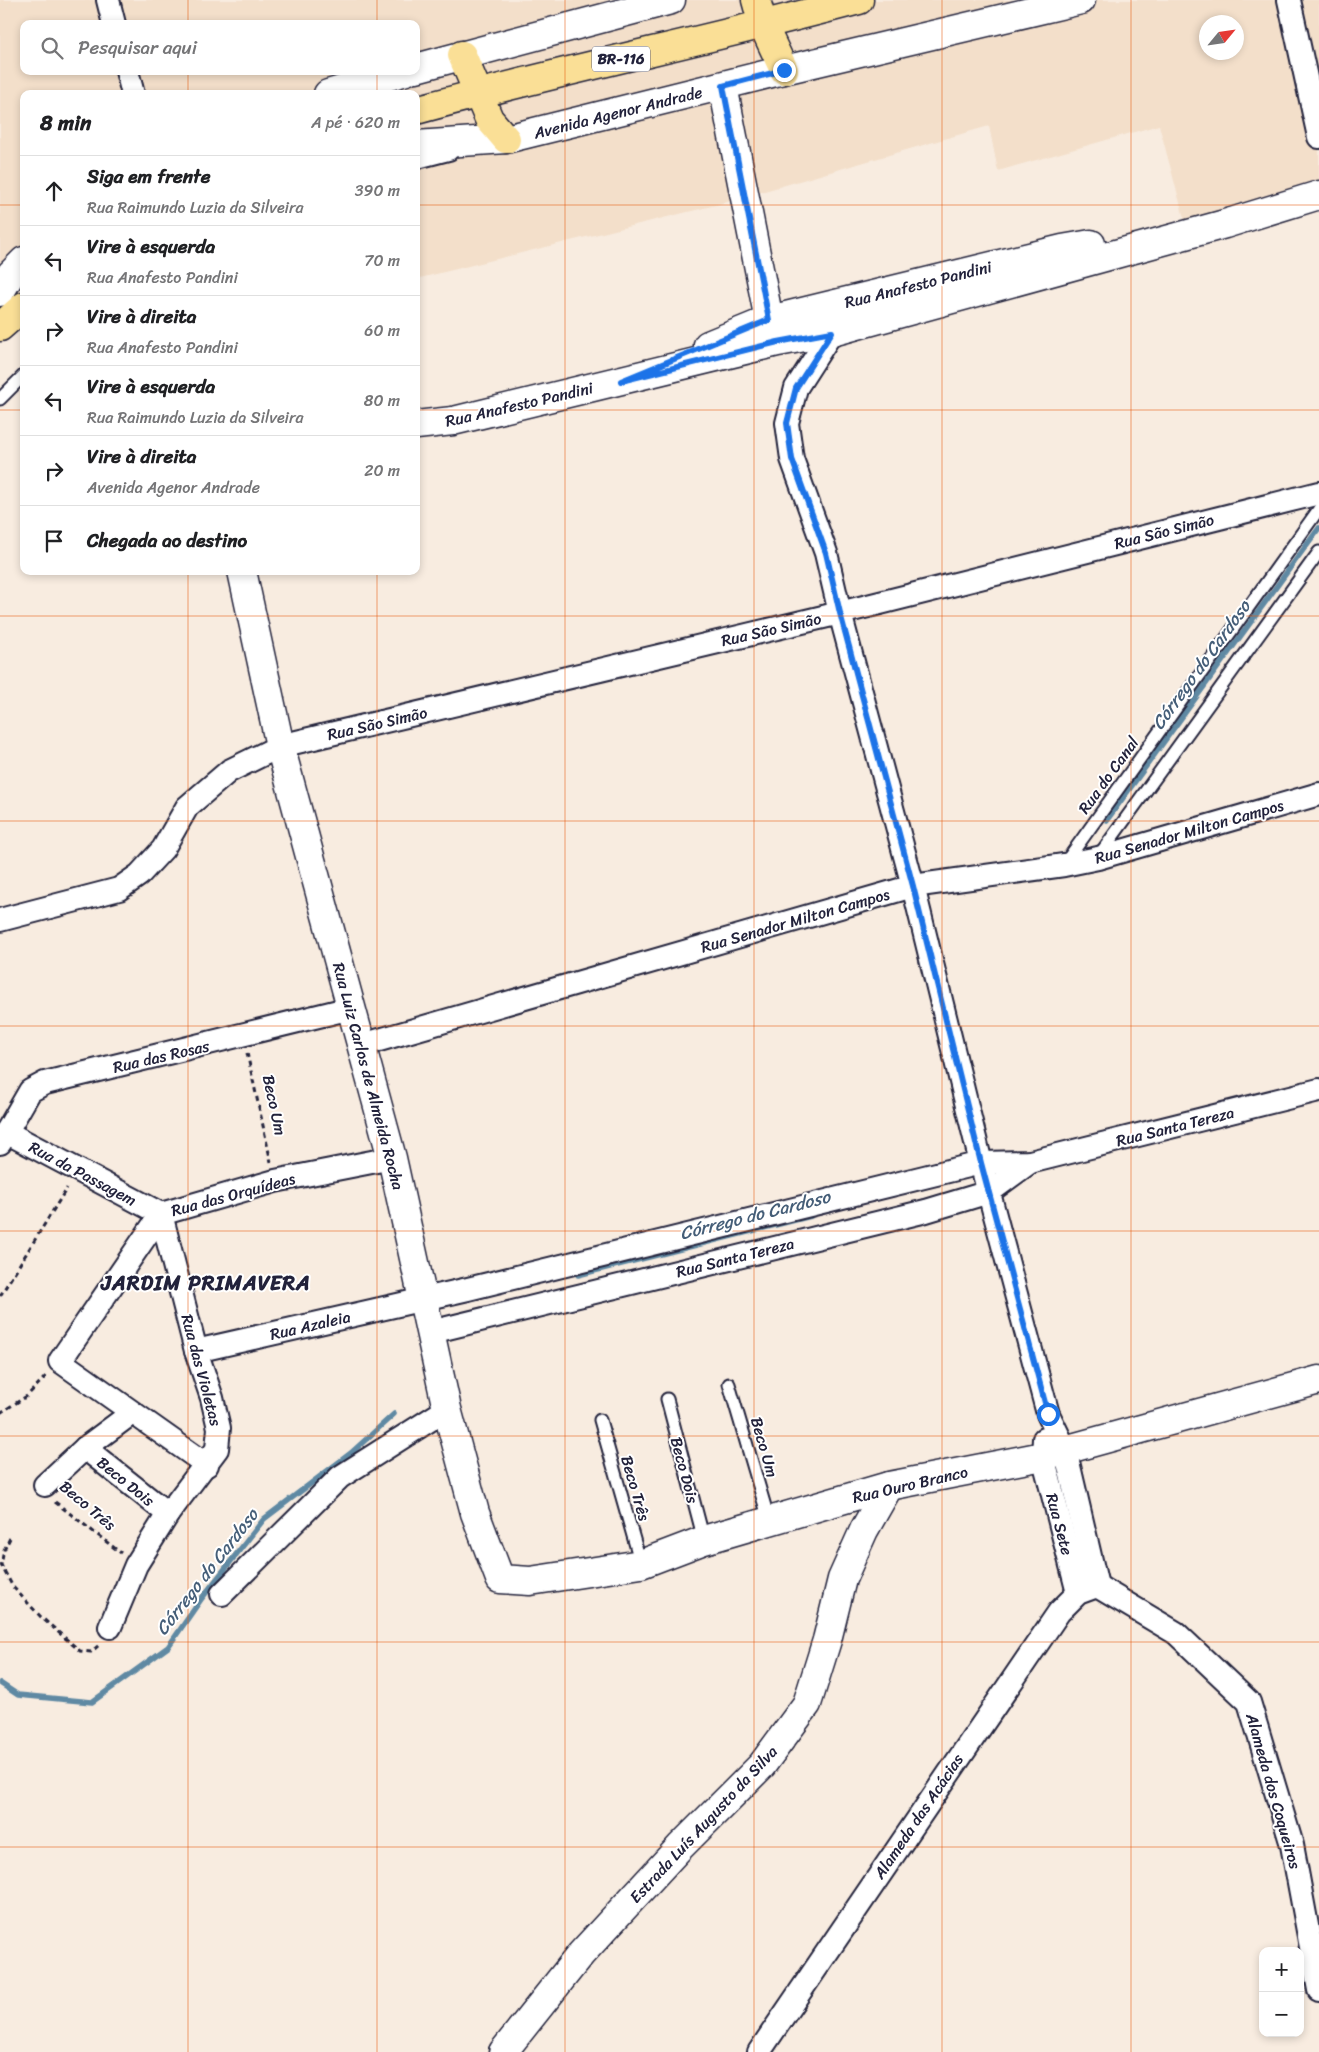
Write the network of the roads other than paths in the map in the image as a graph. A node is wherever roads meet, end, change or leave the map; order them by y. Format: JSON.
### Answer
{"nodes":[{"id":1,"x":108,"y":0,"type":"edge"},
{"id":2,"x":671,"y":0,"type":"edge"},
{"id":3,"x":859,"y":0,"type":"edge"},
{"id":4,"x":1081,"y":0,"type":"edge"},
{"id":5,"x":1289,"y":0,"type":"edge"},
{"id":6,"x":759,"y":13,"type":"edge"},
{"id":7,"x":113,"y":20,"type":"edge"},
{"id":8,"x":462,"y":55,"type":"junction"},
{"id":9,"x":420,"y":67,"type":"edge"},
{"id":10,"x":784,"y":70,"type":"junction"},
{"id":11,"x":128,"y":75,"type":"edge"},
{"id":12,"x":392,"y":75,"type":"edge"},
{"id":13,"x":723,"y":86,"type":"junction"},
{"id":14,"x":132,"y":90,"type":"edge"},
{"id":15,"x":342,"y":90,"type":"edge"},
{"id":16,"x":479,"y":93,"type":"junction"},
{"id":17,"x":420,"y":109,"type":"edge"},
{"id":18,"x":1319,"y":137,"type":"edge"},
{"id":19,"x":506,"y":139,"type":"junction"},
{"id":20,"x":420,"y":146,"type":"edge"},
{"id":21,"x":420,"y":162,"type":"edge"},
{"id":22,"x":1319,"y":195,"type":"edge"},
{"id":23,"x":1225,"y":224,"type":"junction"},
{"id":24,"x":20,"y":265,"type":"edge"},
{"id":25,"x":0,"y":292,"type":"edge"},
{"id":26,"x":20,"y":310,"type":"edge"},
{"id":27,"x":769,"y":320,"type":"junction"},
{"id":28,"x":0,"y":327,"type":"edge"},
{"id":29,"x":832,"y":332,"type":"junction"},
{"id":30,"x":20,"y":379,"type":"edge"},
{"id":31,"x":621,"y":381,"type":"junction"},
{"id":32,"x":0,"y":399,"type":"edge"},
{"id":33,"x":420,"y":425,"type":"edge"},
{"id":34,"x":1319,"y":492,"type":"edge"},
{"id":35,"x":1319,"y":509,"type":"edge"},
{"id":36,"x":1319,"y":552,"type":"edge"},
{"id":37,"x":243,"y":575,"type":"edge"},
{"id":38,"x":840,"y":613,"type":"junction"},
{"id":39,"x":280,"y":746,"type":"junction"},
{"id":40,"x":1319,"y":794,"type":"edge"},
{"id":41,"x":1098,"y":858,"type":"junction"},
{"id":42,"x":1064,"y":864,"type":"junction"},
{"id":43,"x":913,"y":886,"type":"junction"},
{"id":44,"x":0,"y":920,"type":"edge"},
{"id":45,"x":351,"y":1008,"type":"junction"},
{"id":46,"x":362,"y":1045,"type":"junction"},
{"id":47,"x":1319,"y":1090,"type":"edge"},
{"id":48,"x":3,"y":1138,"type":"edge"},
{"id":49,"x":392,"y":1158,"type":"junction"},
{"id":50,"x":1030,"y":1162,"type":"junction"},
{"id":51,"x":981,"y":1163,"type":"junction"},
{"id":52,"x":989,"y":1192,"type":"junction"},
{"id":53,"x":161,"y":1214,"type":"junction"},
{"id":54,"x":424,"y":1299,"type":"junction"},
{"id":55,"x":431,"y":1332,"type":"junction"},
{"id":56,"x":196,"y":1351,"type":"junction"},
{"id":57,"x":1319,"y":1380,"type":"edge"},
{"id":58,"x":729,"y":1384,"type":"dead end"},
{"id":59,"x":667,"y":1399,"type":"dead end"},
{"id":60,"x":447,"y":1409,"type":"junction"},
{"id":61,"x":132,"y":1413,"type":"junction"},
{"id":62,"x":600,"y":1420,"type":"dead end"},
{"id":63,"x":84,"y":1448,"type":"junction"},
{"id":64,"x":1054,"y":1452,"type":"junction"},
{"id":65,"x":207,"y":1465,"type":"junction"},
{"id":66,"x":45,"y":1485,"type":"road end"},
{"id":67,"x":889,"y":1486,"type":"junction"},
{"id":68,"x":168,"y":1514,"type":"junction"},
{"id":69,"x":769,"y":1520,"type":"junction"},
{"id":70,"x":704,"y":1540,"type":"junction"},
{"id":71,"x":641,"y":1564,"type":"junction"},
{"id":72,"x":500,"y":1579,"type":"joint"},
{"id":73,"x":1087,"y":1589,"type":"junction"},
{"id":74,"x":222,"y":1594,"type":"dead end"},
{"id":75,"x":110,"y":1627,"type":"road end"},
{"id":76,"x":1319,"y":1990,"type":"edge"},
{"id":77,"x":503,"y":2052,"type":"edge"},
{"id":78,"x":759,"y":2052,"type":"edge"}],
"edges":[{"from":1,"to":7,"type":"street"},
{"from":2,"to":8,"type":"street"},
{"from":3,"to":6,"type":"highway","number":"BR-116"},
{"from":4,"to":10,"type":"street","name":"Avenida Agenor Andrade"},
{"from":5,"to":18,"type":"street"},
{"from":6,"to":10,"type":"highway"},
{"from":6,"to":16,"type":"highway","number":"BR-116"},
{"from":8,"to":9,"type":"street"},
{"from":8,"to":16,"type":"highway"},
{"from":10,"to":13,"type":"street","name":"Avenida Agenor Andrade"},
{"from":11,"to":14,"type":"street"},
{"from":12,"to":15,"type":"street"},
{"from":13,"to":19,"type":"street","name":"Avenida Agenor Andrade"},
{"from":13,"to":27,"type":"street"},
{"from":16,"to":17,"type":"highway","number":"BR-116"},
{"from":16,"to":19,"type":"highway"},
{"from":19,"to":20,"type":"street","name":"Avenida Agenor Andrade"},
{"from":19,"to":21,"type":"lane"},
{"from":22,"to":23,"type":"street","name":"Rua Anafesto Pandini"},
{"from":23,"to":27,"type":"street","name":"Rua Anafesto Pandini"},
{"from":23,"to":29,"type":"street","name":"Rua Anafesto Pandini"},
{"from":24,"to":25,"type":"street"},
{"from":26,"to":28,"type":"highway"},
{"from":27,"to":31,"type":"street","name":"Rua Anafesto Pandini"},
{"from":29,"to":31,"type":"street","name":"Rua Anafesto Pandini"},
{"from":29,"to":38,"type":"street","name":"Rua Sete"},
{"from":30,"to":32,"type":"lane"},
{"from":31,"to":33,"type":"street","name":"Rua Anafesto Pandini"},
{"from":34,"to":38,"type":"street","name":"Rua São Simão"},
{"from":35,"to":42,"type":"lane","name":"Rua do Canal"},
{"from":36,"to":41,"type":"lane"},
{"from":37,"to":39,"type":"street","name":"Rua Luiz Carlos de Almeida Rocha"},
{"from":38,"to":39,"type":"street","name":"Rua São Simão"},
{"from":38,"to":43,"type":"street","name":"Rua Sete"},
{"from":39,"to":44,"type":"street","name":"Rua São Simão"},
{"from":39,"to":45,"type":"street","name":"Rua Luiz Carlos de Almeida Rocha"},
{"from":40,"to":41,"type":"street","name":"Rua Senador Milton Campos"},
{"from":41,"to":42,"type":"street","name":"Rua Senador Milton Campos"},
{"from":42,"to":43,"type":"street","name":"Rua Senador Milton Campos"},
{"from":43,"to":46,"type":"street","name":"Rua Senador Milton Campos"},
{"from":43,"to":51,"type":"street","name":"Rua Sete"},
{"from":45,"to":46,"type":"street","name":"Rua Luiz Carlos de Almeida Rocha"},
{"from":45,"to":48,"type":"street","name":"Rua das Rosas"},
{"from":46,"to":49,"type":"street","name":"Rua Luiz Carlos de Almeida Rocha"},
{"from":47,"to":50,"type":"street","name":"Rua Santa Tereza"},
{"from":48,"to":53,"type":"street","name":"Rua da Passagem"},
{"from":49,"to":53,"type":"street","name":"Rua das Orquídeas"},
{"from":49,"to":54,"type":"street","name":"Rua Luiz Carlos de Almeida Rocha"},
{"from":50,"to":51,"type":"street","name":"Rua Santa Tereza"},
{"from":50,"to":52,"type":"street","name":"Rua Santa Tereza"},
{"from":51,"to":52,"type":"street","name":"Rua Sete"},
{"from":51,"to":54,"type":"street","name":"Rua Santa Tereza"},
{"from":52,"to":55,"type":"street","name":"Rua Santa Tereza"},
{"from":52,"to":64,"type":"street","name":"Rua Sete"},
{"from":53,"to":56,"type":"street","name":"Rua das Violetas"},
{"from":53,"to":61,"type":"street","name":"Rua das Orquídeas"},
{"from":54,"to":55,"type":"street","name":"Rua Luiz Carlos de Almeida Rocha"},
{"from":54,"to":56,"type":"street","name":"Rua Azaleia"},
{"from":55,"to":60,"type":"street","name":"Rua Luiz Carlos de Almeida Rocha"},
{"from":56,"to":65,"type":"street","name":"Rua das Violetas"},
{"from":57,"to":64,"type":"street","name":"Rua Ouro Branco"},
{"from":58,"to":69,"type":"lane","name":"Beco Um"},
{"from":59,"to":70,"type":"lane","name":"Beco Dois"},
{"from":60,"to":72,"type":"street","name":"Rua Luiz Carlos de Almeida Rocha"},
{"from":60,"to":74,"type":"street"},
{"from":61,"to":63,"type":"street"},
{"from":61,"to":65,"type":"street"},
{"from":62,"to":71,"type":"lane","name":"Beco Três"},
{"from":63,"to":66,"type":"street"},
{"from":63,"to":68,"type":"street","name":"Beco Dois"},
{"from":64,"to":67,"type":"street","name":"Rua Ouro Branco"},
{"from":64,"to":73,"type":"street","name":"Rua Sete"},
{"from":65,"to":68,"type":"street","name":"Rua das Violetas"},
{"from":67,"to":69,"type":"street","name":"Rua Ouro Branco"},
{"from":67,"to":77,"type":"street","name":"Estrada Luís Augusto da Silva"},
{"from":68,"to":75,"type":"street","name":"Rua das Violetas"},
{"from":69,"to":70,"type":"street","name":"Rua Ouro Branco"},
{"from":70,"to":71,"type":"street","name":"Rua Ouro Branco"},
{"from":71,"to":72,"type":"street","name":"Rua Ouro Branco"},
{"from":73,"to":76,"type":"street","name":"Alameda dos Coqueiros"},
{"from":73,"to":78,"type":"street","name":"Alameda das Acácias"}]}
